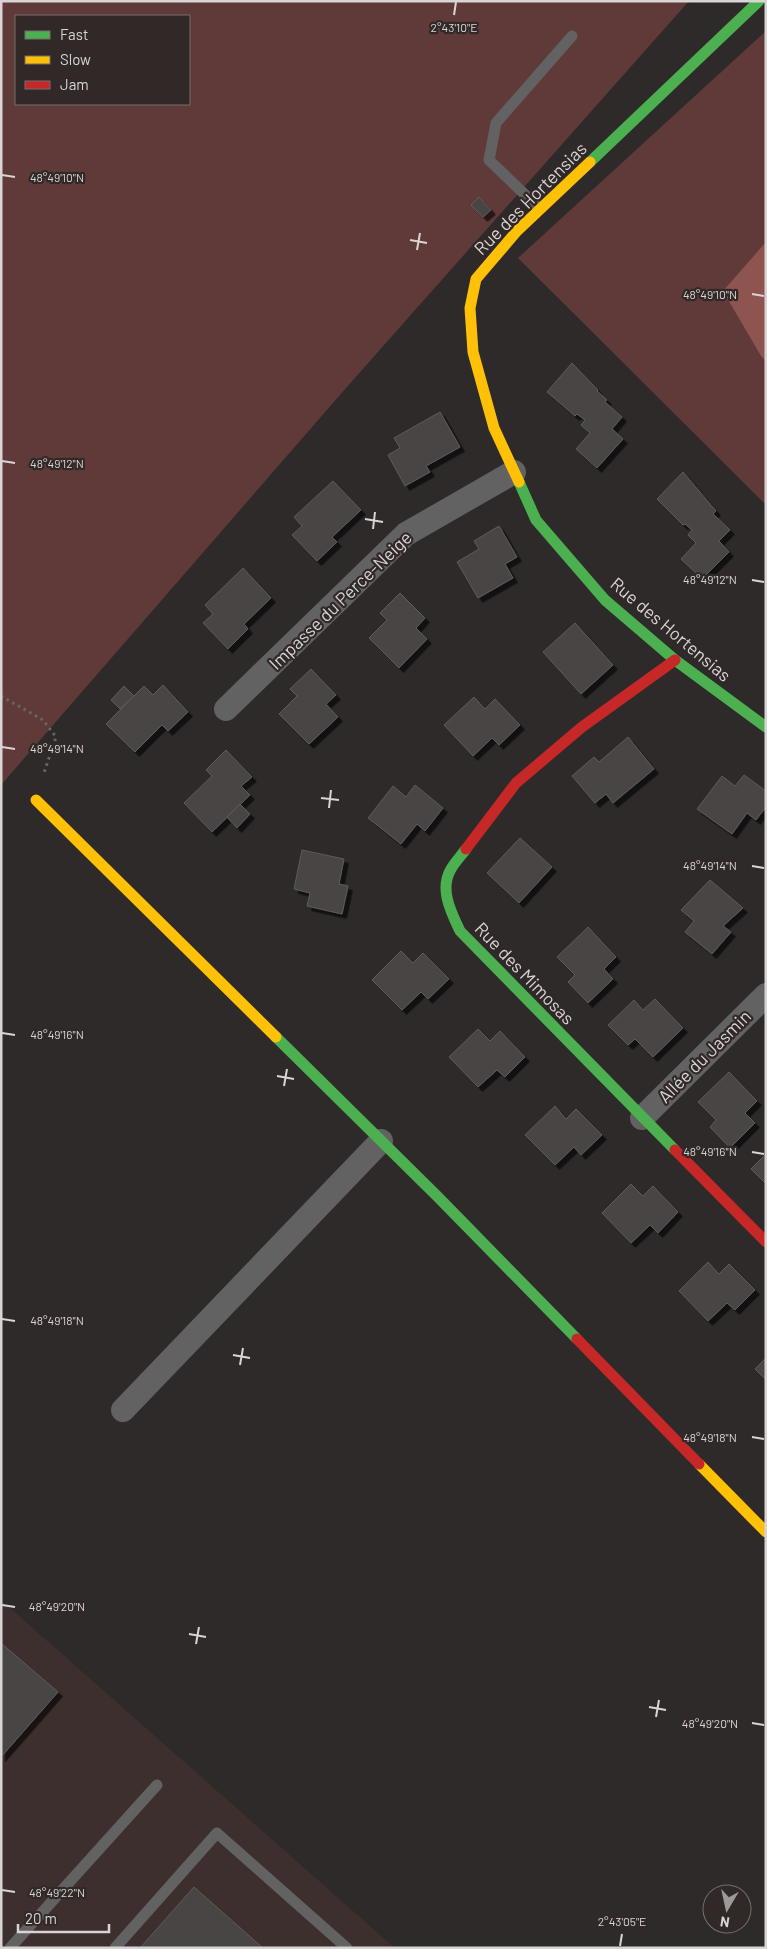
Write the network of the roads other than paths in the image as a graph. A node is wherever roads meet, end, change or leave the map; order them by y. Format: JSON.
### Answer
{"nodes":[{"id":1,"x":759,"y":1,"type":"edge"},
{"id":2,"x":572,"y":36,"type":"dead end"},
{"id":3,"x":540,"y":209,"type":"junction"},
{"id":4,"x":514,"y":472,"type":"junction"},
{"id":5,"x":675,"y":660,"type":"junction"},
{"id":6,"x":226,"y":709,"type":"dead end"},
{"id":7,"x":766,"y":727,"type":"edge"},
{"id":8,"x":36,"y":800,"type":"road end"},
{"id":9,"x":766,"y":995,"type":"edge"},
{"id":10,"x":642,"y":1118,"type":"junction"},
{"id":11,"x":381,"y":1141,"type":"junction"},
{"id":12,"x":766,"y":1242,"type":"edge"},
{"id":13,"x":123,"y":1410,"type":"dead end"},
{"id":14,"x":766,"y":1532,"type":"edge"},
{"id":15,"x":157,"y":1785,"type":"dead end"},
{"id":16,"x":10,"y":1948,"type":"edge"},
{"id":17,"x":115,"y":1948,"type":"edge"},
{"id":18,"x":347,"y":1948,"type":"edge"}],
"edges":[{"from":1,"to":3,"type":"street","name":"Rue des Hortensias"},
{"from":2,"to":3,"type":"lane"},
{"from":3,"to":4,"type":"street","name":"Rue des Hortensias"},
{"from":4,"to":5,"type":"street","name":"Rue des Hortensias"},
{"from":4,"to":6,"type":"street","name":"Impasse du Perce-Neige"},
{"from":5,"to":7,"type":"street","name":"Rue des Hortensias"},
{"from":5,"to":10,"type":"street","name":"Rue des Mimosas"},
{"from":8,"to":11,"type":"street"},
{"from":9,"to":10,"type":"street","name":"Allée du Jasmin"},
{"from":10,"to":12,"type":"street","name":"Rue des Mimosas"},
{"from":11,"to":13,"type":"street"},
{"from":11,"to":14,"type":"street"},
{"from":15,"to":16,"type":"lane"},
{"from":17,"to":18,"type":"lane"}]}
